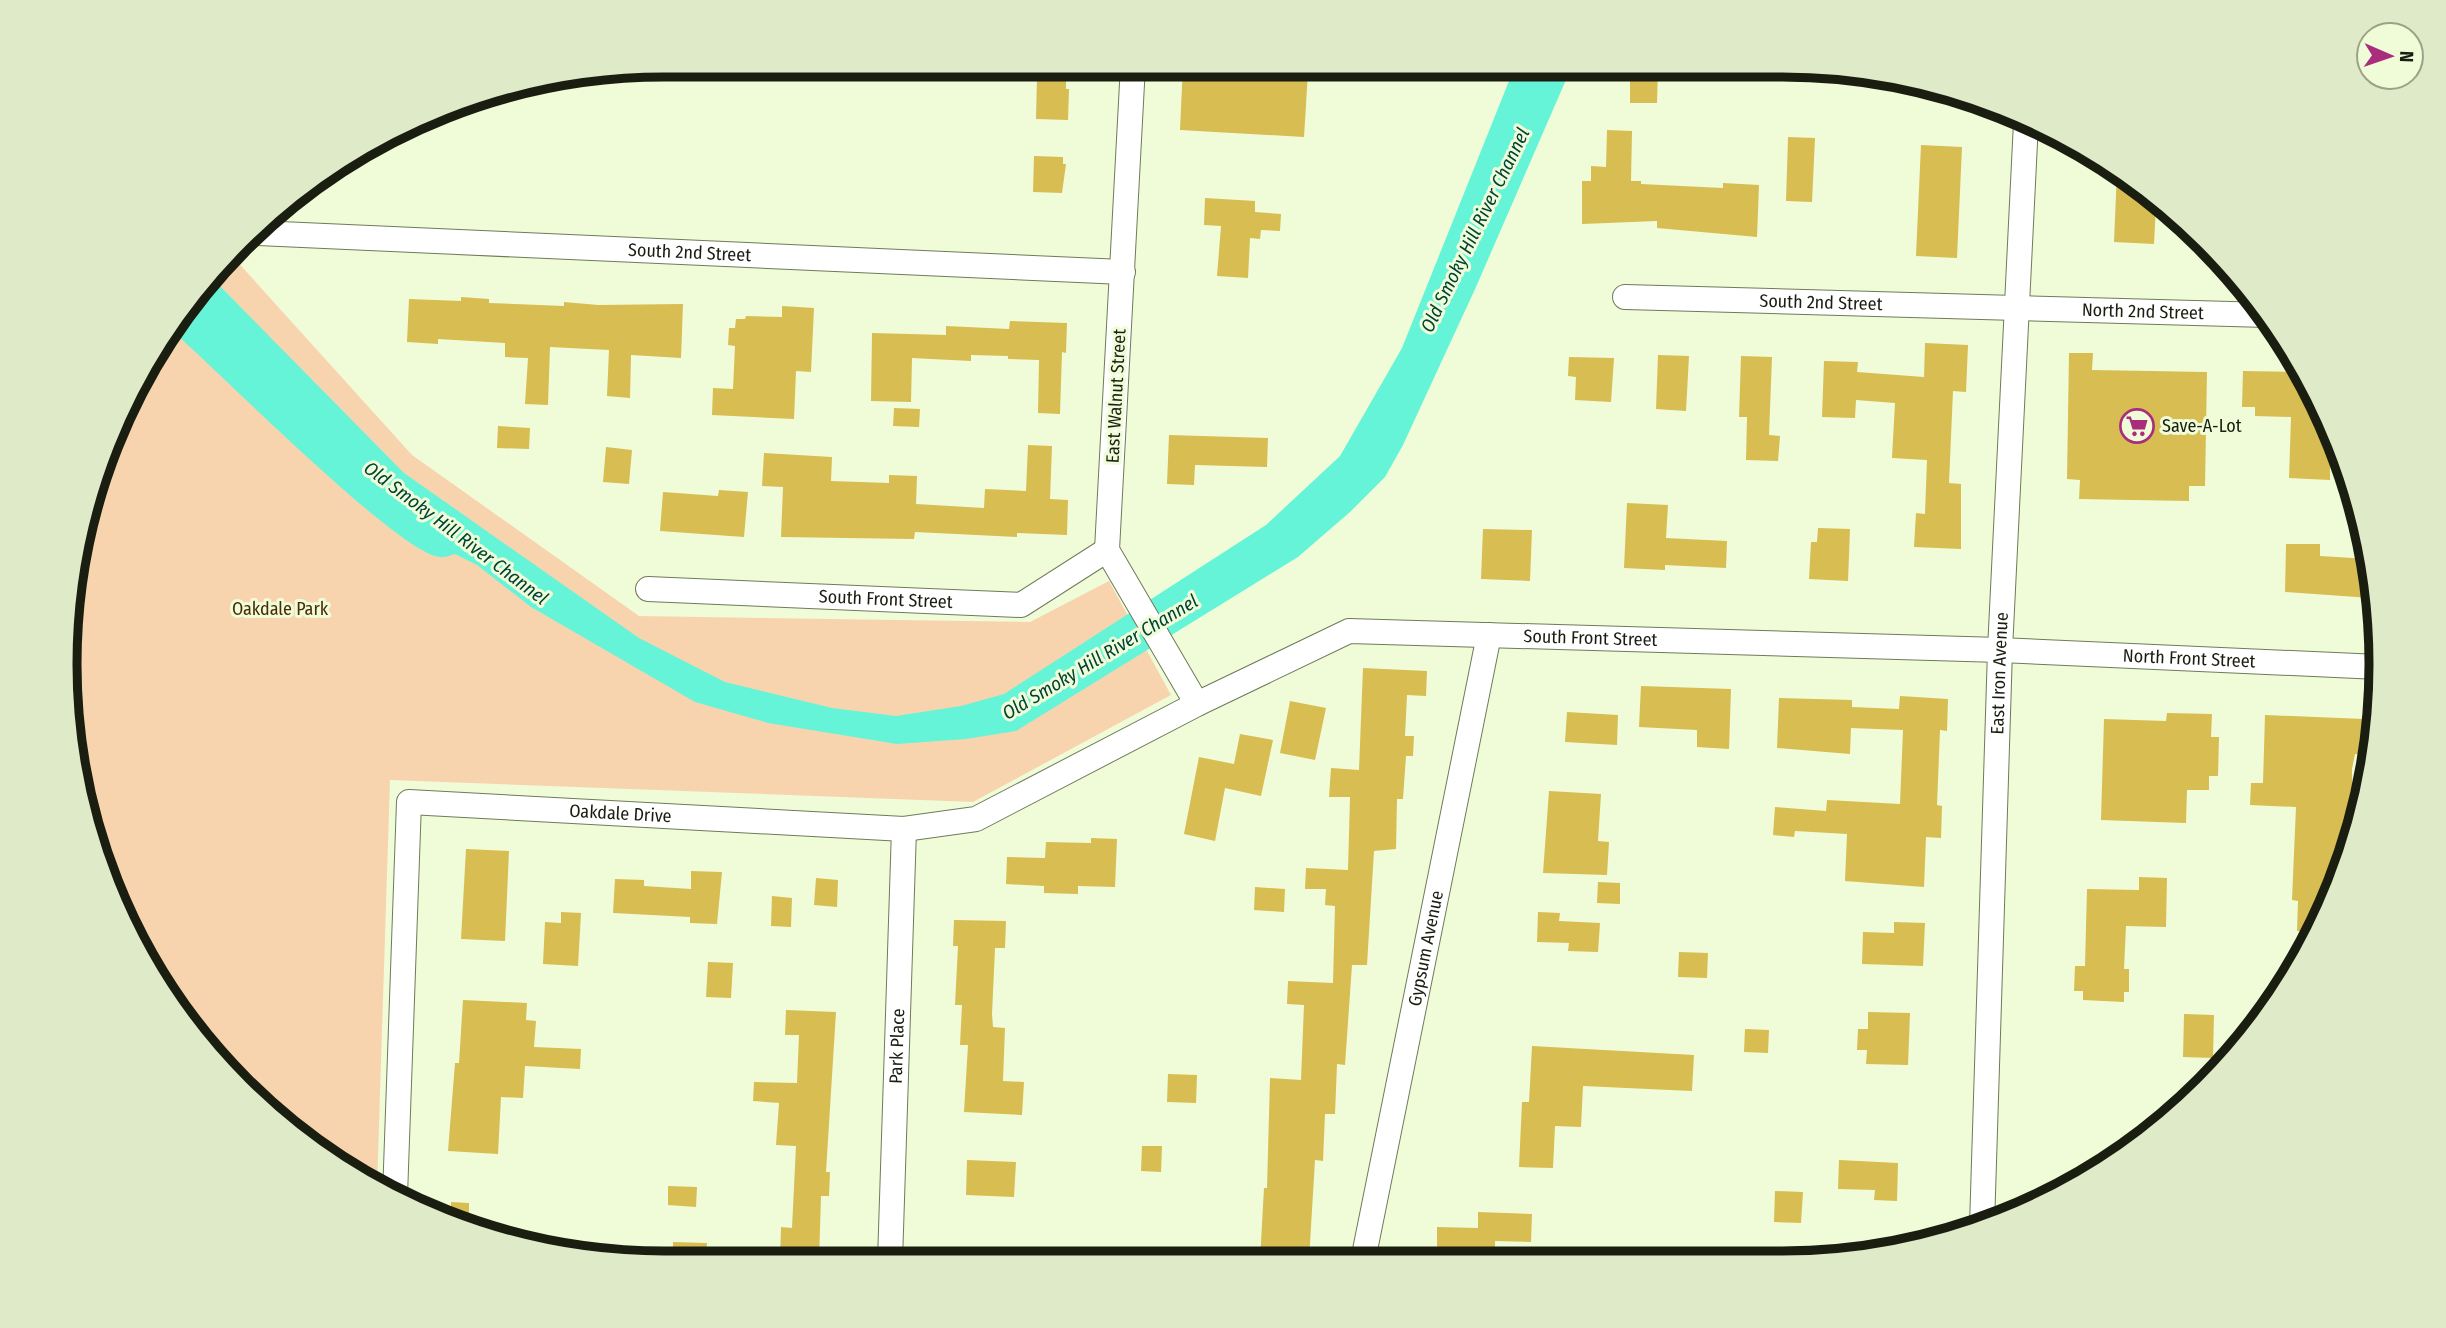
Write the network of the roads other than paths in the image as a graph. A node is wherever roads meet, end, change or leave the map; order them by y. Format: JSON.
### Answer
{"nodes":[{"id":1,"x":1132,"y":77,"type":"edge"},
{"id":2,"x":2026,"y":131,"type":"edge"},
{"id":3,"x":266,"y":233,"type":"edge"},
{"id":4,"x":1123,"y":272,"type":"junction"},
{"id":5,"x":1625,"y":297,"type":"dead end"},
{"id":6,"x":2018,"y":310,"type":"junction"},
{"id":7,"x":2253,"y":315,"type":"edge"},
{"id":8,"x":1107,"y":550,"type":"junction"},
{"id":9,"x":648,"y":589,"type":"dead end"},
{"id":10,"x":1489,"y":635,"type":"junction"},
{"id":11,"x":2000,"y":650,"type":"junction"},
{"id":12,"x":2369,"y":667,"type":"edge"},
{"id":13,"x":1197,"y":704,"type":"junction"},
{"id":14,"x":904,"y":829,"type":"junction"},
{"id":15,"x":396,"y":1186,"type":"edge"},
{"id":16,"x":1982,"y":1216,"type":"edge"},
{"id":17,"x":890,"y":1251,"type":"edge"},
{"id":18,"x":1365,"y":1251,"type":"edge"}],
"edges":[{"from":1,"to":4,"type":"street","name":"East Walnut Street"},
{"from":2,"to":6,"type":"street","name":"East Iron Avenue"},
{"from":3,"to":4,"type":"street","name":"South 2nd Street"},
{"from":4,"to":8,"type":"street","name":"East Walnut Street"},
{"from":5,"to":6,"type":"street","name":"South 2nd Street"},
{"from":6,"to":7,"type":"street","name":"North 2nd Street"},
{"from":6,"to":11,"type":"street","name":"East Iron Avenue"},
{"from":8,"to":9,"type":"street","name":"South Front Street"},
{"from":8,"to":13,"type":"street"},
{"from":10,"to":11,"type":"street","name":"South Front Street"},
{"from":10,"to":13,"type":"street","name":"South Front Street"},
{"from":10,"to":18,"type":"street","name":"Gypsum Avenue"},
{"from":11,"to":12,"type":"street","name":"North Front Street"},
{"from":11,"to":16,"type":"street","name":"East Iron Avenue"},
{"from":13,"to":14,"type":"street","name":"Oakdale Drive"},
{"from":14,"to":15,"type":"street","name":"Oakdale Drive"},
{"from":14,"to":17,"type":"street","name":"Park Place"}]}
